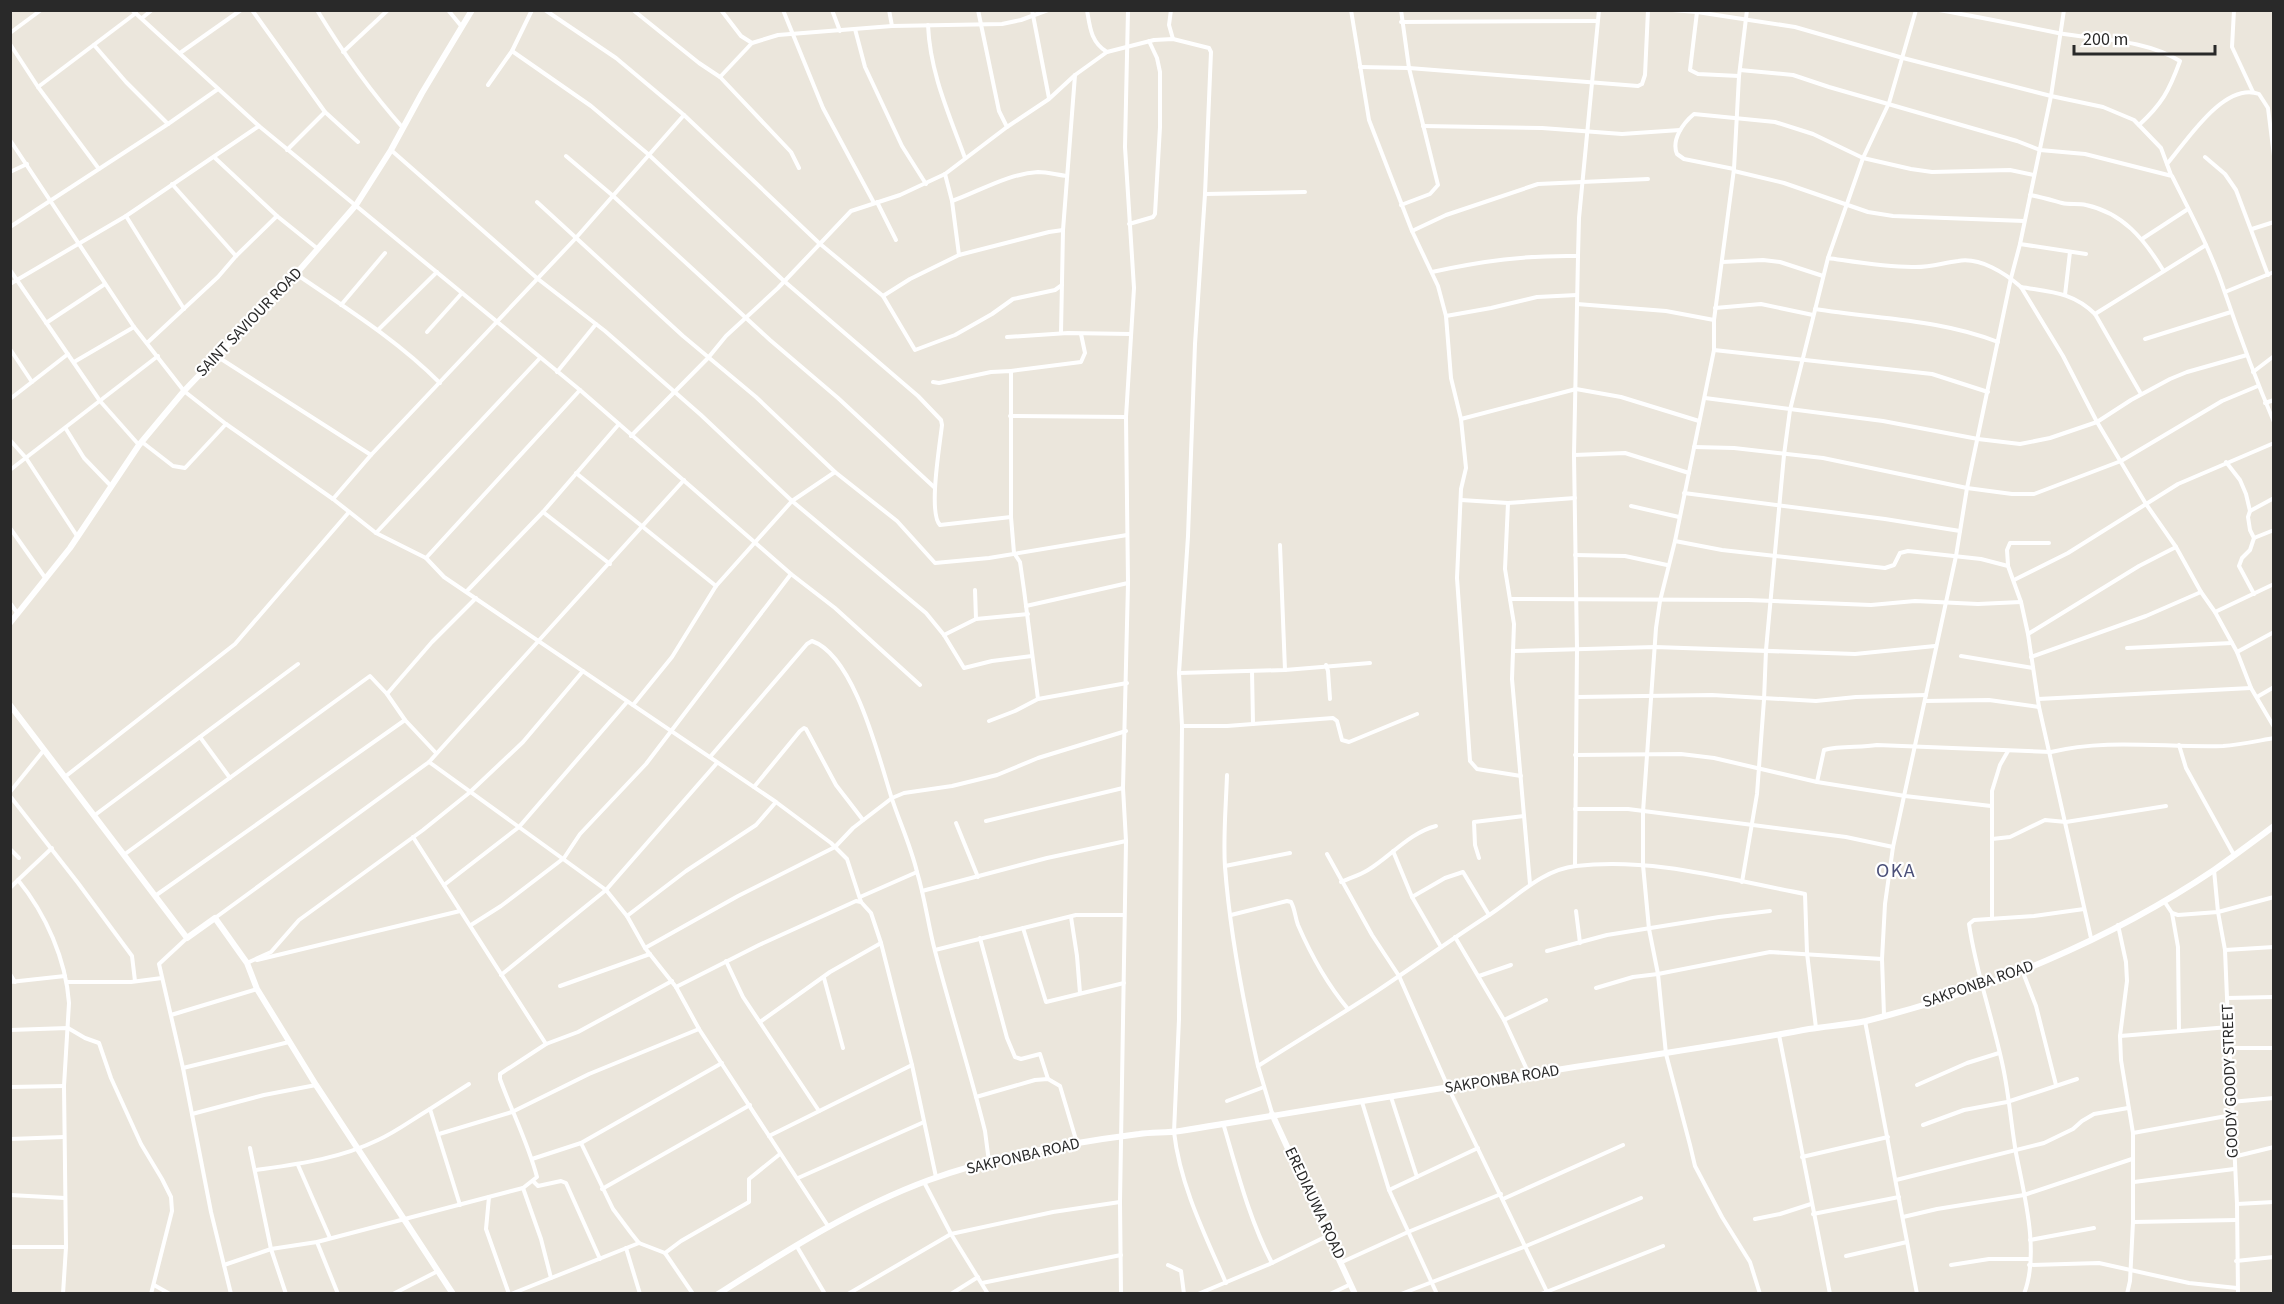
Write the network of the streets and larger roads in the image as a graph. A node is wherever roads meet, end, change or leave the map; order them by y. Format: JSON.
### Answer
{"nodes":[{"id":1,"x":41,"y":10,"type":"edge"},
{"id":2,"x":152,"y":10,"type":"edge"},
{"id":3,"x":241,"y":10,"type":"edge"},
{"id":4,"x":252,"y":10,"type":"edge"},
{"id":5,"x":317,"y":10,"type":"edge"},
{"id":6,"x":388,"y":10,"type":"edge"},
{"id":7,"x":448,"y":10,"type":"edge"},
{"id":8,"x":472,"y":10,"type":"edge"},
{"id":9,"x":532,"y":10,"type":"edge"},
{"id":10,"x":545,"y":10,"type":"edge"},
{"id":11,"x":633,"y":10,"type":"edge"},
{"id":12,"x":783,"y":10,"type":"edge"},
{"id":13,"x":832,"y":10,"type":"edge"},
{"id":14,"x":889,"y":10,"type":"edge"},
{"id":15,"x":978,"y":10,"type":"edge"},
{"id":16,"x":1048,"y":10,"type":"edge"},
{"id":17,"x":1087,"y":10,"type":"edge"},
{"id":18,"x":1128,"y":10,"type":"edge"},
{"id":19,"x":1171,"y":10,"type":"edge"},
{"id":20,"x":1351,"y":10,"type":"edge"},
{"id":21,"x":1401,"y":10,"type":"edge"},
{"id":22,"x":1599,"y":10,"type":"edge"},
{"id":23,"x":1648,"y":10,"type":"edge"},
{"id":24,"x":1672,"y":10,"type":"edge"},
{"id":25,"x":1747,"y":10,"type":"edge"},
{"id":26,"x":1916,"y":10,"type":"edge"},
{"id":27,"x":1939,"y":10,"type":"edge"},
{"id":28,"x":2064,"y":10,"type":"edge"},
{"id":29,"x":2234,"y":10,"type":"edge"},
{"id":30,"x":721,"y":11,"type":"edge"},
{"id":31,"x":134,"y":12,"type":"edge"},
{"id":32,"x":1697,"y":12,"type":"edge"},
{"id":33,"x":1033,"y":13,"type":"edge"},
{"id":34,"x":142,"y":18,"type":"junction"},
{"id":35,"x":1597,"y":21,"type":"junction"},
{"id":36,"x":1746,"y":21,"type":"junction"},
{"id":37,"x":1401,"y":22,"type":"junction"},
{"id":38,"x":928,"y":25,"type":"junction"},
{"id":39,"x":981,"y":25,"type":"junction"},
{"id":40,"x":892,"y":26,"type":"junction"},
{"id":41,"x":462,"y":27,"type":"junction"},
{"id":42,"x":855,"y":29,"type":"junction"},
{"id":43,"x":840,"y":31,"type":"junction"},
{"id":44,"x":10,"y":33,"type":"edge"},
{"id":45,"x":2060,"y":33,"type":"junction"},
{"id":46,"x":792,"y":34,"type":"junction"},
{"id":47,"x":1173,"y":39,"type":"junction"},
{"id":48,"x":1149,"y":41,"type":"junction"},
{"id":49,"x":752,"y":43,"type":"junction"},
{"id":50,"x":10,"y":44,"type":"edge"},
{"id":51,"x":94,"y":45,"type":"junction"},
{"id":52,"x":1097,"y":45,"type":"junction"},
{"id":53,"x":1128,"y":46,"type":"junction"},
{"id":54,"x":512,"y":51,"type":"junction"},
{"id":55,"x":343,"y":52,"type":"junction"},
{"id":56,"x":1107,"y":52,"type":"junction"},
{"id":57,"x":180,"y":53,"type":"junction"},
{"id":58,"x":1099,"y":57,"type":"junction"},
{"id":59,"x":1903,"y":58,"type":"junction"},
{"id":60,"x":1360,"y":67,"type":"junction"},
{"id":61,"x":1409,"y":68,"type":"junction"},
{"id":62,"x":1740,"y":70,"type":"junction"},
{"id":63,"x":1075,"y":75,"type":"junction"},
{"id":64,"x":720,"y":76,"type":"junction"},
{"id":65,"x":1739,"y":76,"type":"junction"},
{"id":66,"x":1592,"y":82,"type":"junction"},
{"id":67,"x":489,"y":85,"type":"dead end"},
{"id":68,"x":1064,"y":86,"type":"junction"},
{"id":69,"x":39,"y":87,"type":"junction"},
{"id":70,"x":1076,"y":88,"type":"junction"},
{"id":71,"x":218,"y":89,"type":"junction"},
{"id":72,"x":2253,"y":92,"type":"junction"},
{"id":73,"x":2051,"y":96,"type":"junction"},
{"id":74,"x":1049,"y":99,"type":"junction"},
{"id":75,"x":1889,"y":103,"type":"junction"},
{"id":76,"x":325,"y":112,"type":"junction"},
{"id":77,"x":684,"y":115,"type":"junction"},
{"id":78,"x":2272,"y":117,"type":"edge"},
{"id":79,"x":1738,"y":120,"type":"junction"},
{"id":80,"x":168,"y":124,"type":"junction"},
{"id":81,"x":2139,"y":125,"type":"junction"},
{"id":82,"x":259,"y":126,"type":"junction"},
{"id":83,"x":1423,"y":126,"type":"junction"},
{"id":84,"x":1007,"y":127,"type":"junction"},
{"id":85,"x":403,"y":128,"type":"junction"},
{"id":86,"x":1680,"y":129,"type":"junction"},
{"id":87,"x":1588,"y":133,"type":"junction"},
{"id":88,"x":10,"y":140,"type":"edge"},
{"id":89,"x":358,"y":142,"type":"dead end"},
{"id":90,"x":287,"y":150,"type":"junction"},
{"id":91,"x":391,"y":150,"type":"junction"},
{"id":92,"x":2040,"y":150,"type":"junction"},
{"id":93,"x":648,"y":154,"type":"junction"},
{"id":94,"x":566,"y":156,"type":"dead end"},
{"id":95,"x":2274,"y":156,"type":"edge"},
{"id":96,"x":213,"y":157,"type":"junction"},
{"id":97,"x":2205,"y":157,"type":"dead end"},
{"id":98,"x":965,"y":158,"type":"junction"},
{"id":99,"x":1863,"y":158,"type":"junction"},
{"id":100,"x":27,"y":164,"type":"junction"},
{"id":101,"x":2167,"y":164,"type":"junction"},
{"id":102,"x":799,"y":168,"type":"dead end"},
{"id":103,"x":99,"y":170,"type":"junction"},
{"id":104,"x":1734,"y":170,"type":"junction"},
{"id":105,"x":10,"y":172,"type":"edge"},
{"id":106,"x":945,"y":174,"type":"junction"},
{"id":107,"x":2034,"y":175,"type":"junction"},
{"id":108,"x":1067,"y":176,"type":"junction"},
{"id":109,"x":2172,"y":176,"type":"junction"},
{"id":110,"x":1648,"y":179,"type":"dead end"},
{"id":111,"x":1584,"y":181,"type":"junction"},
{"id":112,"x":172,"y":184,"type":"junction"},
{"id":113,"x":926,"y":184,"type":"junction"},
{"id":114,"x":1305,"y":192,"type":"dead end"},
{"id":115,"x":1205,"y":194,"type":"junction"},
{"id":116,"x":612,"y":195,"type":"junction"},
{"id":117,"x":2030,"y":195,"type":"junction"},
{"id":118,"x":51,"y":201,"type":"junction"},
{"id":119,"x":952,"y":201,"type":"junction"},
{"id":120,"x":537,"y":202,"type":"dead end"},
{"id":121,"x":875,"y":203,"type":"junction"},
{"id":122,"x":356,"y":205,"type":"junction"},
{"id":123,"x":1401,"y":206,"type":"junction"},
{"id":124,"x":1848,"y":206,"type":"junction"},
{"id":125,"x":2188,"y":209,"type":"junction"},
{"id":126,"x":126,"y":216,"type":"junction"},
{"id":127,"x":277,"y":216,"type":"junction"},
{"id":128,"x":2024,"y":220,"type":"junction"},
{"id":129,"x":2274,"y":222,"type":"edge"},
{"id":130,"x":1129,"y":224,"type":"junction"},
{"id":131,"x":10,"y":227,"type":"edge"},
{"id":132,"x":2252,"y":229,"type":"junction"},
{"id":133,"x":1063,"y":230,"type":"junction"},
{"id":134,"x":1412,"y":231,"type":"junction"},
{"id":135,"x":575,"y":239,"type":"junction"},
{"id":136,"x":2142,"y":239,"type":"junction"},
{"id":137,"x":896,"y":240,"type":"dead end"},
{"id":138,"x":78,"y":242,"type":"junction"},
{"id":139,"x":819,"y":243,"type":"junction"},
{"id":140,"x":2020,"y":244,"type":"junction"},
{"id":141,"x":2206,"y":245,"type":"junction"},
{"id":142,"x":318,"y":249,"type":"junction"},
{"id":143,"x":2070,"y":252,"type":"junction"},
{"id":144,"x":385,"y":253,"type":"dead end"},
{"id":145,"x":2086,"y":254,"type":"dead end"},
{"id":146,"x":959,"y":255,"type":"junction"},
{"id":147,"x":236,"y":256,"type":"junction"},
{"id":148,"x":1578,"y":256,"type":"junction"},
{"id":149,"x":1828,"y":258,"type":"junction"},
{"id":150,"x":1722,"y":262,"type":"junction"},
{"id":151,"x":10,"y":270,"type":"edge"},
{"id":152,"x":2163,"y":270,"type":"junction"},
{"id":153,"x":437,"y":272,"type":"junction"},
{"id":154,"x":1432,"y":272,"type":"junction"},
{"id":155,"x":2274,"y":272,"type":"edge"},
{"id":156,"x":296,"y":274,"type":"junction"},
{"id":157,"x":2268,"y":275,"type":"junction"},
{"id":158,"x":1823,"y":276,"type":"junction"},
{"id":159,"x":2011,"y":278,"type":"junction"},
{"id":160,"x":538,"y":279,"type":"junction"},
{"id":161,"x":16,"y":280,"type":"junction"},
{"id":162,"x":784,"y":281,"type":"junction"},
{"id":163,"x":10,"y":284,"type":"edge"},
{"id":164,"x":105,"y":284,"type":"junction"},
{"id":165,"x":1062,"y":285,"type":"junction"},
{"id":166,"x":2021,"y":287,"type":"junction"},
{"id":167,"x":1055,"y":290,"type":"junction"},
{"id":168,"x":2225,"y":292,"type":"junction"},
{"id":169,"x":462,"y":293,"type":"junction"},
{"id":170,"x":1061,"y":293,"type":"junction"},
{"id":171,"x":1577,"y":295,"type":"junction"},
{"id":172,"x":2066,"y":295,"type":"junction"},
{"id":173,"x":883,"y":296,"type":"junction"},
{"id":174,"x":1577,"y":304,"type":"junction"},
{"id":175,"x":342,"y":305,"type":"junction"},
{"id":176,"x":1715,"y":308,"type":"junction"},
{"id":177,"x":183,"y":309,"type":"junction"},
{"id":178,"x":1815,"y":309,"type":"junction"},
{"id":179,"x":2231,"y":312,"type":"junction"},
{"id":180,"x":2096,"y":314,"type":"junction"},
{"id":181,"x":1813,"y":315,"type":"junction"},
{"id":182,"x":1446,"y":316,"type":"junction"},
{"id":183,"x":744,"y":317,"type":"junction"},
{"id":184,"x":1714,"y":320,"type":"junction"},
{"id":185,"x":497,"y":321,"type":"junction"},
{"id":186,"x":46,"y":323,"type":"junction"},
{"id":187,"x":596,"y":324,"type":"junction"},
{"id":188,"x":134,"y":327,"type":"junction"},
{"id":189,"x":378,"y":330,"type":"junction"},
{"id":190,"x":427,"y":332,"type":"dead end"},
{"id":191,"x":1061,"y":333,"type":"junction"},
{"id":192,"x":1081,"y":334,"type":"junction"},
{"id":193,"x":1131,"y":334,"type":"junction"},
{"id":194,"x":1007,"y":337,"type":"dead end"},
{"id":195,"x":2145,"y":339,"type":"dead end"},
{"id":196,"x":1998,"y":342,"type":"junction"},
{"id":197,"x":147,"y":344,"type":"junction"},
{"id":198,"x":10,"y":349,"type":"edge"},
{"id":199,"x":1714,"y":350,"type":"junction"},
{"id":200,"x":68,"y":354,"type":"junction"},
{"id":201,"x":2247,"y":355,"type":"junction"},
{"id":202,"x":158,"y":356,"type":"junction"},
{"id":203,"x":2274,"y":356,"type":"edge"},
{"id":204,"x":218,"y":357,"type":"junction"},
{"id":205,"x":540,"y":358,"type":"junction"},
{"id":206,"x":708,"y":358,"type":"junction"},
{"id":207,"x":1802,"y":361,"type":"junction"},
{"id":208,"x":74,"y":362,"type":"junction"},
{"id":209,"x":1011,"y":371,"type":"junction"},
{"id":210,"x":557,"y":372,"type":"junction"},
{"id":211,"x":2253,"y":372,"type":"junction"},
{"id":212,"x":933,"y":381,"type":"dead end"},
{"id":213,"x":32,"y":382,"type":"junction"},
{"id":214,"x":440,"y":383,"type":"junction"},
{"id":215,"x":2258,"y":386,"type":"junction"},
{"id":216,"x":1576,"y":389,"type":"junction"},
{"id":217,"x":580,"y":390,"type":"junction"},
{"id":218,"x":184,"y":391,"type":"junction"},
{"id":219,"x":1988,"y":392,"type":"junction"},
{"id":220,"x":674,"y":393,"type":"junction"},
{"id":221,"x":2141,"y":394,"type":"junction"},
{"id":222,"x":1705,"y":398,"type":"junction"},
{"id":223,"x":10,"y":399,"type":"edge"},
{"id":224,"x":2274,"y":400,"type":"edge"},
{"id":225,"x":100,"y":401,"type":"junction"},
{"id":226,"x":2265,"y":403,"type":"junction"},
{"id":227,"x":1790,"y":410,"type":"junction"},
{"id":228,"x":1010,"y":416,"type":"junction"},
{"id":229,"x":1126,"y":417,"type":"junction"},
{"id":230,"x":1461,"y":419,"type":"junction"},
{"id":231,"x":1699,"y":421,"type":"junction"},
{"id":232,"x":2097,"y":422,"type":"junction"},
{"id":233,"x":2274,"y":423,"type":"edge"},
{"id":234,"x":226,"y":424,"type":"junction"},
{"id":235,"x":619,"y":424,"type":"junction"},
{"id":236,"x":66,"y":429,"type":"junction"},
{"id":237,"x":631,"y":436,"type":"junction"},
{"id":238,"x":1978,"y":439,"type":"junction"},
{"id":239,"x":10,"y":440,"type":"edge"},
{"id":240,"x":2274,"y":443,"type":"edge"},
{"id":241,"x":140,"y":444,"type":"junction"},
{"id":242,"x":1694,"y":447,"type":"junction"},
{"id":243,"x":370,"y":455,"type":"junction"},
{"id":244,"x":1575,"y":455,"type":"junction"},
{"id":245,"x":1784,"y":455,"type":"junction"},
{"id":246,"x":26,"y":458,"type":"junction"},
{"id":247,"x":2121,"y":461,"type":"junction"},
{"id":248,"x":2226,"y":462,"type":"junction"},
{"id":249,"x":10,"y":470,"type":"edge"},
{"id":250,"x":835,"y":472,"type":"junction"},
{"id":251,"x":576,"y":473,"type":"junction"},
{"id":252,"x":1689,"y":473,"type":"junction"},
{"id":253,"x":684,"y":480,"type":"junction"},
{"id":254,"x":110,"y":485,"type":"junction"},
{"id":255,"x":935,"y":488,"type":"junction"},
{"id":256,"x":1967,"y":488,"type":"junction"},
{"id":257,"x":1684,"y":494,"type":"junction"},
{"id":258,"x":1575,"y":498,"type":"junction"},
{"id":259,"x":2274,"y":498,"type":"edge"},
{"id":260,"x":333,"y":499,"type":"junction"},
{"id":261,"x":1461,"y":500,"type":"junction"},
{"id":262,"x":792,"y":501,"type":"junction"},
{"id":263,"x":1508,"y":503,"type":"junction"},
{"id":264,"x":2146,"y":504,"type":"junction"},
{"id":265,"x":1780,"y":505,"type":"junction"},
{"id":266,"x":1631,"y":506,"type":"dead end"},
{"id":267,"x":2250,"y":511,"type":"junction"},
{"id":268,"x":543,"y":512,"type":"junction"},
{"id":269,"x":349,"y":513,"type":"junction"},
{"id":270,"x":1011,"y":517,"type":"junction"},
{"id":271,"x":1679,"y":517,"type":"junction"},
{"id":272,"x":10,"y":528,"type":"edge"},
{"id":273,"x":642,"y":528,"type":"junction"},
{"id":274,"x":2274,"y":530,"type":"edge"},
{"id":275,"x":1960,"y":531,"type":"junction"},
{"id":276,"x":376,"y":533,"type":"junction"},
{"id":277,"x":1127,"y":535,"type":"junction"},
{"id":278,"x":77,"y":536,"type":"junction"},
{"id":279,"x":2254,"y":538,"type":"junction"},
{"id":280,"x":1675,"y":541,"type":"junction"},
{"id":281,"x":755,"y":542,"type":"junction"},
{"id":282,"x":2049,"y":543,"type":"dead end"},
{"id":283,"x":1280,"y":545,"type":"dead end"},
{"id":284,"x":2176,"y":547,"type":"junction"},
{"id":285,"x":1014,"y":553,"type":"junction"},
{"id":286,"x":1575,"y":555,"type":"junction"},
{"id":287,"x":1774,"y":555,"type":"junction"},
{"id":288,"x":1956,"y":556,"type":"junction"},
{"id":289,"x":426,"y":558,"type":"junction"},
{"id":290,"x":610,"y":564,"type":"junction"},
{"id":291,"x":1668,"y":566,"type":"junction"},
{"id":292,"x":2008,"y":566,"type":"junction"},
{"id":293,"x":791,"y":574,"type":"junction"},
{"id":294,"x":46,"y":579,"type":"junction"},
{"id":295,"x":2014,"y":580,"type":"junction"},
{"id":296,"x":1128,"y":584,"type":"junction"},
{"id":297,"x":2274,"y":584,"type":"edge"},
{"id":298,"x":716,"y":586,"type":"junction"},
{"id":299,"x":975,"y":590,"type":"dead end"},
{"id":300,"x":467,"y":591,"type":"junction"},
{"id":301,"x":2201,"y":592,"type":"junction"},
{"id":302,"x":2254,"y":594,"type":"junction"},
{"id":303,"x":476,"y":598,"type":"junction"},
{"id":304,"x":1510,"y":599,"type":"junction"},
{"id":305,"x":1576,"y":599,"type":"junction"},
{"id":306,"x":1660,"y":600,"type":"junction"},
{"id":307,"x":1770,"y":601,"type":"junction"},
{"id":308,"x":2020,"y":602,"type":"junction"},
{"id":309,"x":10,"y":603,"type":"edge"},
{"id":310,"x":1946,"y":603,"type":"junction"},
{"id":311,"x":1026,"y":606,"type":"junction"},
{"id":312,"x":2215,"y":612,"type":"junction"},
{"id":313,"x":18,"y":614,"type":"junction"},
{"id":314,"x":1028,"y":614,"type":"junction"},
{"id":315,"x":976,"y":619,"type":"junction"},
{"id":316,"x":10,"y":623,"type":"edge"},
{"id":317,"x":2274,"y":632,"type":"edge"},
{"id":318,"x":944,"y":634,"type":"junction"},
{"id":319,"x":2028,"y":634,"type":"junction"},
{"id":320,"x":540,"y":641,"type":"junction"},
{"id":321,"x":2232,"y":643,"type":"junction"},
{"id":322,"x":1935,"y":646,"type":"junction"},
{"id":323,"x":1655,"y":647,"type":"junction"},
{"id":324,"x":2127,"y":648,"type":"dead end"},
{"id":325,"x":1577,"y":649,"type":"junction"},
{"id":326,"x":1514,"y":651,"type":"junction"},
{"id":327,"x":1766,"y":651,"type":"junction"},
{"id":328,"x":2237,"y":652,"type":"junction"},
{"id":329,"x":1032,"y":656,"type":"junction"},
{"id":330,"x":1961,"y":656,"type":"dead end"},
{"id":331,"x":2031,"y":657,"type":"junction"},
{"id":332,"x":1371,"y":663,"type":"dead end"},
{"id":333,"x":298,"y":664,"type":"dead end"},
{"id":334,"x":1326,"y":665,"type":"junction"},
{"id":335,"x":2033,"y":668,"type":"junction"},
{"id":336,"x":1286,"y":670,"type":"junction"},
{"id":337,"x":583,"y":671,"type":"junction"},
{"id":338,"x":1252,"y":671,"type":"junction"},
{"id":339,"x":1179,"y":673,"type":"junction"},
{"id":340,"x":1127,"y":683,"type":"junction"},
{"id":341,"x":920,"y":685,"type":"dead end"},
{"id":342,"x":2274,"y":687,"type":"edge"},
{"id":343,"x":2252,"y":688,"type":"junction"},
{"id":344,"x":387,"y":694,"type":"junction"},
{"id":345,"x":1650,"y":695,"type":"junction"},
{"id":346,"x":1926,"y":695,"type":"junction"},
{"id":347,"x":1577,"y":697,"type":"junction"},
{"id":348,"x":2257,"y":697,"type":"junction"},
{"id":349,"x":1038,"y":699,"type":"junction"},
{"id":350,"x":1330,"y":699,"type":"dead end"},
{"id":351,"x":2038,"y":699,"type":"junction"},
{"id":352,"x":1764,"y":700,"type":"junction"},
{"id":353,"x":1925,"y":701,"type":"junction"},
{"id":354,"x":627,"y":702,"type":"junction"},
{"id":355,"x":633,"y":705,"type":"junction"},
{"id":356,"x":2039,"y":707,"type":"junction"},
{"id":357,"x":12,"y":709,"type":"edge"},
{"id":358,"x":1417,"y":714,"type":"dead end"},
{"id":359,"x":405,"y":720,"type":"junction"},
{"id":360,"x":989,"y":721,"type":"dead end"},
{"id":361,"x":1253,"y":724,"type":"junction"},
{"id":362,"x":1182,"y":726,"type":"junction"},
{"id":363,"x":2274,"y":727,"type":"edge"},
{"id":364,"x":671,"y":730,"type":"junction"},
{"id":365,"x":1126,"y":731,"type":"junction"},
{"id":366,"x":200,"y":736,"type":"junction"},
{"id":367,"x":2274,"y":738,"type":"edge"},
{"id":368,"x":2179,"y":745,"type":"junction"},
{"id":369,"x":1915,"y":746,"type":"junction"},
{"id":370,"x":45,"y":748,"type":"junction"},
{"id":371,"x":2008,"y":751,"type":"junction"},
{"id":372,"x":2051,"y":752,"type":"junction"},
{"id":373,"x":436,"y":753,"type":"junction"},
{"id":374,"x":1647,"y":754,"type":"junction"},
{"id":375,"x":1575,"y":755,"type":"junction"},
{"id":376,"x":710,"y":758,"type":"junction"},
{"id":377,"x":429,"y":762,"type":"junction"},
{"id":378,"x":717,"y":763,"type":"junction"},
{"id":379,"x":1759,"y":768,"type":"junction"},
{"id":380,"x":1227,"y":775,"type":"dead end"},
{"id":381,"x":66,"y":776,"type":"junction"},
{"id":382,"x":1521,"y":776,"type":"junction"},
{"id":383,"x":230,"y":778,"type":"junction"},
{"id":384,"x":1817,"y":782,"type":"junction"},
{"id":385,"x":754,"y":787,"type":"junction"},
{"id":386,"x":1123,"y":788,"type":"junction"},
{"id":387,"x":10,"y":792,"type":"edge"},
{"id":388,"x":469,"y":794,"type":"junction"},
{"id":389,"x":10,"y":796,"type":"edge"},
{"id":390,"x":1905,"y":796,"type":"junction"},
{"id":391,"x":892,"y":798,"type":"junction"},
{"id":392,"x":776,"y":802,"type":"junction"},
{"id":393,"x":1991,"y":806,"type":"junction"},
{"id":394,"x":2166,"y":806,"type":"dead end"},
{"id":395,"x":1575,"y":809,"type":"junction"},
{"id":396,"x":1642,"y":812,"type":"junction"},
{"id":397,"x":95,"y":815,"type":"junction"},
{"id":398,"x":1524,"y":816,"type":"junction"},
{"id":399,"x":863,"y":820,"type":"junction"},
{"id":400,"x":986,"y":821,"type":"dead end"},
{"id":401,"x":2066,"y":822,"type":"junction"},
{"id":402,"x":956,"y":823,"type":"dead end"},
{"id":403,"x":1436,"y":826,"type":"dead end"},
{"id":404,"x":1752,"y":826,"type":"junction"},
{"id":405,"x":2274,"y":826,"type":"edge"},
{"id":406,"x":519,"y":827,"type":"junction"},
{"id":407,"x":413,"y":837,"type":"junction"},
{"id":408,"x":1992,"y":838,"type":"junction"},
{"id":409,"x":1126,"y":841,"type":"junction"},
{"id":410,"x":835,"y":847,"type":"junction"},
{"id":411,"x":1893,"y":847,"type":"junction"},
{"id":412,"x":52,"y":848,"type":"junction"},
{"id":413,"x":10,"y":849,"type":"edge"},
{"id":414,"x":1393,"y":851,"type":"junction"},
{"id":415,"x":1290,"y":853,"type":"dead end"},
{"id":416,"x":125,"y":854,"type":"junction"},
{"id":417,"x":1327,"y":854,"type":"dead end"},
{"id":418,"x":2235,"y":855,"type":"junction"},
{"id":419,"x":19,"y":858,"type":"dead end"},
{"id":420,"x":564,"y":858,"type":"junction"},
{"id":421,"x":1479,"y":858,"type":"dead end"},
{"id":422,"x":1225,"y":866,"type":"junction"},
{"id":423,"x":1575,"y":866,"type":"junction"},
{"id":424,"x":1643,"y":866,"type":"junction"},
{"id":425,"x":2214,"y":870,"type":"junction"},
{"id":426,"x":917,"y":872,"type":"junction"},
{"id":427,"x":978,"y":877,"type":"junction"},
{"id":428,"x":18,"y":880,"type":"junction"},
{"id":429,"x":1341,"y":882,"type":"junction"},
{"id":430,"x":1742,"y":882,"type":"junction"},
{"id":431,"x":444,"y":885,"type":"junction"},
{"id":432,"x":1530,"y":885,"type":"junction"},
{"id":433,"x":10,"y":888,"type":"edge"},
{"id":434,"x":606,"y":890,"type":"junction"},
{"id":435,"x":922,"y":891,"type":"junction"},
{"id":436,"x":155,"y":896,"type":"junction"},
{"id":437,"x":1412,"y":897,"type":"junction"},
{"id":438,"x":2274,"y":897,"type":"edge"},
{"id":439,"x":860,"y":899,"type":"junction"},
{"id":440,"x":2164,"y":901,"type":"junction"},
{"id":441,"x":2084,"y":909,"type":"junction"},
{"id":442,"x":1576,"y":910,"type":"dead end"},
{"id":443,"x":460,"y":911,"type":"junction"},
{"id":444,"x":1770,"y":911,"type":"dead end"},
{"id":445,"x":2218,"y":912,"type":"junction"},
{"id":446,"x":2172,"y":913,"type":"junction"},
{"id":447,"x":1124,"y":915,"type":"junction"},
{"id":448,"x":1231,"y":915,"type":"junction"},
{"id":449,"x":1489,"y":915,"type":"junction"},
{"id":450,"x":627,"y":916,"type":"junction"},
{"id":451,"x":1071,"y":916,"type":"junction"},
{"id":452,"x":215,"y":918,"type":"junction"},
{"id":453,"x":1992,"y":918,"type":"junction"},
{"id":454,"x":471,"y":925,"type":"junction"},
{"id":455,"x":2118,"y":925,"type":"junction"},
{"id":456,"x":1023,"y":927,"type":"junction"},
{"id":457,"x":1649,"y":929,"type":"junction"},
{"id":458,"x":1455,"y":937,"type":"junction"},
{"id":459,"x":187,"y":938,"type":"junction"},
{"id":460,"x":980,"y":938,"type":"junction"},
{"id":461,"x":2091,"y":938,"type":"junction"},
{"id":462,"x":881,"y":943,"type":"junction"},
{"id":463,"x":1580,"y":943,"type":"junction"},
{"id":464,"x":1441,"y":947,"type":"junction"},
{"id":465,"x":2274,"y":947,"type":"edge"},
{"id":466,"x":645,"y":948,"type":"junction"},
{"id":467,"x":935,"y":950,"type":"junction"},
{"id":468,"x":2225,"y":950,"type":"junction"},
{"id":469,"x":1547,"y":951,"type":"dead end"},
{"id":470,"x":1808,"y":953,"type":"junction"},
{"id":471,"x":650,"y":954,"type":"junction"},
{"id":472,"x":1882,"y":959,"type":"junction"},
{"id":473,"x":726,"y":961,"type":"junction"},
{"id":474,"x":247,"y":963,"type":"junction"},
{"id":475,"x":1510,"y":965,"type":"dead end"},
{"id":476,"x":2021,"y":970,"type":"junction"},
{"id":477,"x":10,"y":974,"type":"edge"},
{"id":478,"x":1658,"y":974,"type":"junction"},
{"id":479,"x":501,"y":975,"type":"junction"},
{"id":480,"x":65,"y":976,"type":"junction"},
{"id":481,"x":1399,"y":976,"type":"junction"},
{"id":482,"x":1479,"y":976,"type":"junction"},
{"id":483,"x":162,"y":978,"type":"junction"},
{"id":484,"x":824,"y":978,"type":"junction"},
{"id":485,"x":135,"y":981,"type":"junction"},
{"id":486,"x":672,"y":981,"type":"junction"},
{"id":487,"x":13,"y":982,"type":"edge"},
{"id":488,"x":68,"y":982,"type":"junction"},
{"id":489,"x":817,"y":983,"type":"junction"},
{"id":490,"x":1124,"y":983,"type":"junction"},
{"id":491,"x":1981,"y":985,"type":"junction"},
{"id":492,"x":560,"y":986,"type":"dead end"},
{"id":493,"x":825,"y":986,"type":"junction"},
{"id":494,"x":676,"y":987,"type":"junction"},
{"id":495,"x":1596,"y":988,"type":"dead end"},
{"id":496,"x":257,"y":989,"type":"junction"},
{"id":497,"x":1080,"y":993,"type":"junction"},
{"id":498,"x":2274,"y":997,"type":"edge"},
{"id":499,"x":2227,"y":998,"type":"junction"},
{"id":500,"x":1546,"y":999,"type":"dead end"},
{"id":501,"x":1348,"y":1009,"type":"junction"},
{"id":502,"x":1884,"y":1014,"type":"junction"},
{"id":503,"x":171,"y":1015,"type":"junction"},
{"id":504,"x":1504,"y":1020,"type":"junction"},
{"id":505,"x":1865,"y":1021,"type":"junction"},
{"id":506,"x":760,"y":1022,"type":"junction"},
{"id":507,"x":2229,"y":1027,"type":"junction"},
{"id":508,"x":68,"y":1028,"type":"junction"},
{"id":509,"x":1816,"y":1028,"type":"junction"},
{"id":510,"x":699,"y":1029,"type":"junction"},
{"id":511,"x":10,"y":1030,"type":"edge"},
{"id":512,"x":2179,"y":1031,"type":"junction"},
{"id":513,"x":1779,"y":1035,"type":"junction"},
{"id":514,"x":2120,"y":1036,"type":"junction"},
{"id":515,"x":290,"y":1042,"type":"junction"},
{"id":516,"x":546,"y":1044,"type":"junction"},
{"id":517,"x":843,"y":1048,"type":"dead end"},
{"id":518,"x":2229,"y":1048,"type":"junction"},
{"id":519,"x":2274,"y":1048,"type":"edge"},
{"id":520,"x":1999,"y":1053,"type":"junction"},
{"id":521,"x":1666,"y":1054,"type":"junction"},
{"id":522,"x":722,"y":1063,"type":"junction"},
{"id":523,"x":912,"y":1065,"type":"junction"},
{"id":524,"x":1258,"y":1066,"type":"junction"},
{"id":525,"x":183,"y":1068,"type":"junction"},
{"id":526,"x":1529,"y":1074,"type":"junction"},
{"id":527,"x":1048,"y":1079,"type":"junction"},
{"id":528,"x":2077,"y":1079,"type":"dead end"},
{"id":529,"x":469,"y":1084,"type":"dead end"},
{"id":530,"x":316,"y":1085,"type":"junction"},
{"id":531,"x":1917,"y":1085,"type":"dead end"},
{"id":532,"x":2056,"y":1085,"type":"junction"},
{"id":533,"x":64,"y":1086,"type":"junction"},
{"id":534,"x":10,"y":1087,"type":"edge"},
{"id":535,"x":1448,"y":1087,"type":"junction"},
{"id":536,"x":1264,"y":1088,"type":"junction"},
{"id":537,"x":976,"y":1097,"type":"junction"},
{"id":538,"x":1391,"y":1097,"type":"junction"},
{"id":539,"x":2274,"y":1098,"type":"edge"},
{"id":540,"x":1227,"y":1101,"type":"dead end"},
{"id":541,"x":1362,"y":1101,"type":"junction"},
{"id":542,"x":2007,"y":1102,"type":"junction"},
{"id":543,"x":2231,"y":1102,"type":"junction"},
{"id":544,"x":750,"y":1105,"type":"junction"},
{"id":545,"x":2128,"y":1108,"type":"junction"},
{"id":546,"x":430,"y":1109,"type":"junction"},
{"id":547,"x":819,"y":1111,"type":"junction"},
{"id":548,"x":512,"y":1112,"type":"junction"},
{"id":549,"x":192,"y":1114,"type":"junction"},
{"id":550,"x":1272,"y":1114,"type":"junction"},
{"id":551,"x":2232,"y":1115,"type":"junction"},
{"id":552,"x":924,"y":1122,"type":"junction"},
{"id":553,"x":1223,"y":1123,"type":"junction"},
{"id":554,"x":1923,"y":1125,"type":"dead end"},
{"id":555,"x":1174,"y":1132,"type":"junction"},
{"id":556,"x":2133,"y":1133,"type":"junction"},
{"id":557,"x":439,"y":1134,"type":"junction"},
{"id":558,"x":769,"y":1136,"type":"junction"},
{"id":559,"x":64,"y":1137,"type":"junction"},
{"id":560,"x":1122,"y":1137,"type":"junction"},
{"id":561,"x":1887,"y":1137,"type":"junction"},
{"id":562,"x":10,"y":1139,"type":"edge"},
{"id":563,"x":581,"y":1143,"type":"junction"},
{"id":564,"x":1077,"y":1143,"type":"junction"},
{"id":565,"x":1623,"y":1145,"type":"dead end"},
{"id":566,"x":2274,"y":1147,"type":"edge"},
{"id":567,"x":250,"y":1148,"type":"dead end"},
{"id":568,"x":1478,"y":1148,"type":"junction"},
{"id":569,"x":357,"y":1149,"type":"junction"},
{"id":570,"x":2015,"y":1149,"type":"junction"},
{"id":571,"x":780,"y":1154,"type":"junction"},
{"id":572,"x":1802,"y":1157,"type":"junction"},
{"id":573,"x":2234,"y":1157,"type":"junction"},
{"id":574,"x":2132,"y":1159,"type":"junction"},
{"id":575,"x":532,"y":1160,"type":"junction"},
{"id":576,"x":989,"y":1162,"type":"junction"},
{"id":577,"x":298,"y":1165,"type":"junction"},
{"id":578,"x":2234,"y":1169,"type":"junction"},
{"id":579,"x":256,"y":1170,"type":"junction"},
{"id":580,"x":1417,"y":1177,"type":"junction"},
{"id":581,"x":798,"y":1178,"type":"junction"},
{"id":582,"x":936,"y":1178,"type":"junction"},
{"id":583,"x":1896,"y":1180,"type":"junction"},
{"id":584,"x":533,"y":1181,"type":"junction"},
{"id":585,"x":923,"y":1182,"type":"junction"},
{"id":586,"x":2134,"y":1182,"type":"junction"},
{"id":587,"x":523,"y":1188,"type":"junction"},
{"id":588,"x":603,"y":1189,"type":"junction"},
{"id":589,"x":1389,"y":1190,"type":"junction"},
{"id":590,"x":1501,"y":1194,"type":"junction"},
{"id":591,"x":10,"y":1195,"type":"edge"},
{"id":592,"x":2024,"y":1195,"type":"junction"},
{"id":593,"x":489,"y":1197,"type":"junction"},
{"id":594,"x":1899,"y":1197,"type":"junction"},
{"id":595,"x":65,"y":1198,"type":"junction"},
{"id":596,"x":1641,"y":1198,"type":"dead end"},
{"id":597,"x":1503,"y":1200,"type":"junction"},
{"id":598,"x":1120,"y":1202,"type":"junction"},
{"id":599,"x":2274,"y":1202,"type":"edge"},
{"id":600,"x":1811,"y":1204,"type":"junction"},
{"id":601,"x":2237,"y":1204,"type":"junction"},
{"id":602,"x":460,"y":1205,"type":"junction"},
{"id":603,"x":1813,"y":1214,"type":"junction"},
{"id":604,"x":1903,"y":1216,"type":"junction"},
{"id":605,"x":404,"y":1219,"type":"junction"},
{"id":606,"x":1755,"y":1219,"type":"dead end"},
{"id":607,"x":2237,"y":1220,"type":"junction"},
{"id":608,"x":2133,"y":1222,"type":"junction"},
{"id":609,"x":828,"y":1226,"type":"junction"},
{"id":610,"x":2094,"y":1228,"type":"dead end"},
{"id":611,"x":1408,"y":1232,"type":"junction"},
{"id":612,"x":951,"y":1234,"type":"junction"},
{"id":613,"x":1330,"y":1235,"type":"junction"},
{"id":614,"x":330,"y":1238,"type":"junction"},
{"id":615,"x":2030,"y":1240,"type":"junction"},
{"id":616,"x":317,"y":1242,"type":"junction"},
{"id":617,"x":1907,"y":1242,"type":"junction"},
{"id":618,"x":639,"y":1243,"type":"junction"},
{"id":619,"x":796,"y":1244,"type":"junction"},
{"id":620,"x":1526,"y":1246,"type":"junction"},
{"id":621,"x":1663,"y":1246,"type":"dead end"},
{"id":622,"x":10,"y":1247,"type":"edge"},
{"id":623,"x":66,"y":1247,"type":"junction"},
{"id":624,"x":271,"y":1248,"type":"junction"},
{"id":625,"x":626,"y":1248,"type":"junction"},
{"id":626,"x":665,"y":1253,"type":"junction"},
{"id":627,"x":1121,"y":1255,"type":"junction"},
{"id":628,"x":1846,"y":1256,"type":"dead end"},
{"id":629,"x":2274,"y":1257,"type":"edge"},
{"id":630,"x":600,"y":1258,"type":"junction"},
{"id":631,"x":2030,"y":1259,"type":"junction"},
{"id":632,"x":2236,"y":1261,"type":"junction"},
{"id":633,"x":1342,"y":1262,"type":"junction"},
{"id":634,"x":1272,"y":1263,"type":"junction"},
{"id":635,"x":224,"y":1265,"type":"junction"},
{"id":636,"x":1168,"y":1265,"type":"dead end"},
{"id":637,"x":1951,"y":1265,"type":"dead end"},
{"id":638,"x":2029,"y":1265,"type":"junction"},
{"id":639,"x":2130,"y":1270,"type":"junction"},
{"id":640,"x":438,"y":1271,"type":"junction"},
{"id":641,"x":978,"y":1277,"type":"junction"},
{"id":642,"x":551,"y":1279,"type":"junction"},
{"id":643,"x":1431,"y":1280,"type":"junction"},
{"id":644,"x":982,"y":1283,"type":"junction"},
{"id":645,"x":1226,"y":1283,"type":"junction"},
{"id":646,"x":1352,"y":1284,"type":"junction"},
{"id":647,"x":154,"y":1285,"type":"junction"},
{"id":648,"x":2237,"y":1291,"type":"edge"},
{"id":649,"x":63,"y":1293,"type":"edge"},
{"id":650,"x":151,"y":1293,"type":"edge"},
{"id":651,"x":170,"y":1293,"type":"edge"},
{"id":652,"x":231,"y":1293,"type":"edge"},
{"id":653,"x":286,"y":1293,"type":"edge"},
{"id":654,"x":338,"y":1293,"type":"edge"},
{"id":655,"x":393,"y":1293,"type":"edge"},
{"id":656,"x":453,"y":1293,"type":"edge"},
{"id":657,"x":510,"y":1293,"type":"edge"},
{"id":658,"x":640,"y":1293,"type":"edge"},
{"id":659,"x":693,"y":1293,"type":"edge"},
{"id":660,"x":718,"y":1293,"type":"edge"},
{"id":661,"x":825,"y":1293,"type":"edge"},
{"id":662,"x":848,"y":1293,"type":"edge"},
{"id":663,"x":951,"y":1293,"type":"edge"},
{"id":664,"x":988,"y":1293,"type":"edge"},
{"id":665,"x":1121,"y":1293,"type":"edge"},
{"id":666,"x":1184,"y":1293,"type":"edge"},
{"id":667,"x":1198,"y":1293,"type":"edge"},
{"id":668,"x":1330,"y":1293,"type":"edge"},
{"id":669,"x":1355,"y":1293,"type":"edge"},
{"id":670,"x":1401,"y":1293,"type":"edge"},
{"id":671,"x":1437,"y":1293,"type":"edge"},
{"id":672,"x":1542,"y":1293,"type":"edge"},
{"id":673,"x":1547,"y":1293,"type":"edge"},
{"id":674,"x":1760,"y":1293,"type":"edge"},
{"id":675,"x":1830,"y":1293,"type":"edge"},
{"id":676,"x":1917,"y":1293,"type":"edge"},
{"id":677,"x":2024,"y":1293,"type":"edge"},
{"id":678,"x":2127,"y":1293,"type":"edge"}],
"edges":[{"from":1,"to":44,"type":"street"},
{"from":2,"to":34,"type":"street"},
{"from":3,"to":57,"type":"street"},
{"from":4,"to":76,"type":"street"},
{"from":5,"to":55,"type":"street"},
{"from":6,"to":55,"type":"street"},
{"from":7,"to":41,"type":"street"},
{"from":8,"to":41,"type":"street","name":"SAINT SAVIOUR ROAD"},
{"from":9,"to":54,"type":"street"},
{"from":10,"to":77,"type":"street"},
{"from":11,"to":64,"type":"street"},
{"from":12,"to":46,"type":"street"},
{"from":13,"to":43,"type":"street"},
{"from":14,"to":40,"type":"street"},
{"from":15,"to":39,"type":"street"},
{"from":16,"to":33,"type":"street"},
{"from":17,"to":52,"type":"street"},
{"from":18,"to":53,"type":"street"},
{"from":19,"to":47,"type":"street"},
{"from":20,"to":60,"type":"street"},
{"from":21,"to":37,"type":"street"},
{"from":22,"to":35,"type":"street"},
{"from":23,"to":66,"type":"street"},
{"from":24,"to":32,"type":"street"},
{"from":25,"to":36,"type":"street"},
{"from":26,"to":59,"type":"street"},
{"from":27,"to":45,"type":"street"},
{"from":28,"to":45,"type":"street"},
{"from":29,"to":72,"type":"street"},
{"from":30,"to":49,"type":"street"},
{"from":31,"to":34,"type":"street"},
{"from":31,"to":51,"type":"street"},
{"from":32,"to":36,"type":"street"},
{"from":32,"to":65,"type":"street"},
{"from":33,"to":39,"type":"street"},
{"from":33,"to":74,"type":"street"},
{"from":34,"to":57,"type":"street"},
{"from":35,"to":37,"type":"street"},
{"from":35,"to":66,"type":"street"},
{"from":36,"to":59,"type":"street"},
{"from":36,"to":62,"type":"street"},
{"from":37,"to":61,"type":"street"},
{"from":38,"to":39,"type":"street"},
{"from":38,"to":40,"type":"street"},
{"from":38,"to":98,"type":"street"},
{"from":39,"to":84,"type":"street"},
{"from":40,"to":42,"type":"street"},
{"from":41,"to":85,"type":"street","name":"SAINT SAVIOUR ROAD"},
{"from":42,"to":43,"type":"street"},
{"from":42,"to":113,"type":"street"},
{"from":43,"to":46,"type":"street"},
{"from":45,"to":73,"type":"street"},
{"from":45,"to":81,"type":"street"},
{"from":46,"to":49,"type":"street"},
{"from":46,"to":121,"type":"street"},
{"from":47,"to":48,"type":"street"},
{"from":47,"to":115,"type":"street"},
{"from":48,"to":53,"type":"street"},
{"from":48,"to":130,"type":"street"},
{"from":49,"to":64,"type":"street"},
{"from":50,"to":69,"type":"street"},
{"from":51,"to":69,"type":"street"},
{"from":51,"to":80,"type":"street"},
{"from":52,"to":56,"type":"street"},
{"from":52,"to":58,"type":"street"},
{"from":53,"to":56,"type":"street"},
{"from":53,"to":130,"type":"street"},
{"from":54,"to":67,"type":"street"},
{"from":54,"to":93,"type":"street"},
{"from":55,"to":85,"type":"street"},
{"from":56,"to":58,"type":"street"},
{"from":57,"to":71,"type":"street"},
{"from":58,"to":63,"type":"street"},
{"from":59,"to":73,"type":"street"},
{"from":59,"to":75,"type":"street"},
{"from":60,"to":61,"type":"street"},
{"from":60,"to":123,"type":"street"},
{"from":61,"to":66,"type":"street"},
{"from":61,"to":83,"type":"street"},
{"from":62,"to":65,"type":"street"},
{"from":62,"to":75,"type":"street"},
{"from":63,"to":68,"type":"street"},
{"from":63,"to":70,"type":"street"},
{"from":64,"to":102,"type":"street"},
{"from":65,"to":79,"type":"street"},
{"from":66,"to":87,"type":"street"},
{"from":68,"to":70,"type":"street"},
{"from":68,"to":74,"type":"street"},
{"from":69,"to":103,"type":"street"},
{"from":70,"to":108,"type":"street"},
{"from":71,"to":80,"type":"street"},
{"from":71,"to":82,"type":"street"},
{"from":72,"to":78,"type":"street"},
{"from":72,"to":101,"type":"street"},
{"from":73,"to":81,"type":"street"},
{"from":73,"to":92,"type":"street"},
{"from":74,"to":84,"type":"street"},
{"from":75,"to":92,"type":"street"},
{"from":75,"to":99,"type":"street"},
{"from":76,"to":89,"type":"street"},
{"from":76,"to":90,"type":"street"},
{"from":77,"to":93,"type":"street"},
{"from":77,"to":139,"type":"street"},
{"from":78,"to":95,"type":"street"},
{"from":79,"to":86,"type":"street"},
{"from":79,"to":99,"type":"street"},
{"from":79,"to":104,"type":"street"},
{"from":80,"to":103,"type":"street"},
{"from":81,"to":101,"type":"street"},
{"from":82,"to":90,"type":"street"},
{"from":82,"to":96,"type":"street"},
{"from":83,"to":87,"type":"street"},
{"from":83,"to":123,"type":"street"},
{"from":84,"to":98,"type":"street"},
{"from":85,"to":91,"type":"street","name":"SAINT SAVIOUR ROAD"},
{"from":86,"to":87,"type":"street"},
{"from":86,"to":104,"type":"street"},
{"from":87,"to":111,"type":"street"},
{"from":88,"to":100,"type":"street"},
{"from":90,"to":122,"type":"street"},
{"from":91,"to":122,"type":"street","name":"SAINT SAVIOUR ROAD"},
{"from":91,"to":160,"type":"street"},
{"from":92,"to":107,"type":"street"},
{"from":92,"to":109,"type":"street"},
{"from":93,"to":116,"type":"street"},
{"from":93,"to":162,"type":"street"},
{"from":94,"to":116,"type":"street"},
{"from":96,"to":112,"type":"street"},
{"from":96,"to":127,"type":"street"},
{"from":97,"to":132,"type":"street"},
{"from":98,"to":106,"type":"street"},
{"from":99,"to":107,"type":"street"},
{"from":99,"to":124,"type":"street"},
{"from":100,"to":105,"type":"street"},
{"from":100,"to":118,"type":"street"},
{"from":101,"to":109,"type":"street"},
{"from":103,"to":118,"type":"street"},
{"from":104,"to":124,"type":"street"},
{"from":104,"to":150,"type":"street"},
{"from":106,"to":113,"type":"street"},
{"from":106,"to":119,"type":"street"},
{"from":107,"to":117,"type":"street"},
{"from":108,"to":119,"type":"street"},
{"from":108,"to":133,"type":"street"},
{"from":109,"to":125,"type":"street"},
{"from":110,"to":111,"type":"street"},
{"from":111,"to":134,"type":"street"},
{"from":111,"to":148,"type":"street"},
{"from":112,"to":126,"type":"street"},
{"from":112,"to":147,"type":"street"},
{"from":113,"to":121,"type":"street"},
{"from":114,"to":115,"type":"street"},
{"from":115,"to":339,"type":"street"},
{"from":116,"to":135,"type":"street"},
{"from":116,"to":183,"type":"street"},
{"from":117,"to":128,"type":"street"},
{"from":117,"to":136,"type":"street"},
{"from":118,"to":131,"type":"street"},
{"from":118,"to":138,"type":"street"},
{"from":119,"to":146,"type":"street"},
{"from":120,"to":135,"type":"street"},
{"from":121,"to":137,"type":"street"},
{"from":121,"to":139,"type":"street"},
{"from":122,"to":142,"type":"street","name":"SAINT SAVIOUR ROAD"},
{"from":122,"to":153,"type":"street"},
{"from":123,"to":134,"type":"street"},
{"from":124,"to":128,"type":"street"},
{"from":124,"to":149,"type":"street"},
{"from":125,"to":136,"type":"street"},
{"from":125,"to":141,"type":"street"},
{"from":126,"to":138,"type":"street"},
{"from":126,"to":177,"type":"street"},
{"from":127,"to":142,"type":"street"},
{"from":127,"to":147,"type":"street"},
{"from":128,"to":140,"type":"street"},
{"from":129,"to":132,"type":"street"},
{"from":130,"to":193,"type":"street"},
{"from":132,"to":157,"type":"street"},
{"from":133,"to":146,"type":"street"},
{"from":133,"to":165,"type":"street"},
{"from":134,"to":154,"type":"street"},
{"from":135,"to":160,"type":"street"},
{"from":135,"to":206,"type":"street"},
{"from":136,"to":152,"type":"street"},
{"from":138,"to":161,"type":"street"},
{"from":138,"to":164,"type":"street"},
{"from":139,"to":162,"type":"street"},
{"from":139,"to":173,"type":"street"},
{"from":140,"to":143,"type":"street"},
{"from":140,"to":159,"type":"street"},
{"from":141,"to":152,"type":"street"},
{"from":141,"to":168,"type":"street"},
{"from":142,"to":156,"type":"street","name":"SAINT SAVIOUR ROAD"},
{"from":143,"to":145,"type":"street"},
{"from":143,"to":172,"type":"street"},
{"from":144,"to":175,"type":"street"},
{"from":146,"to":173,"type":"street"},
{"from":147,"to":177,"type":"street"},
{"from":148,"to":154,"type":"street"},
{"from":148,"to":171,"type":"street"},
{"from":149,"to":158,"type":"street"},
{"from":149,"to":159,"type":"street"},
{"from":150,"to":158,"type":"street"},
{"from":150,"to":176,"type":"street"},
{"from":151,"to":161,"type":"street"},
{"from":152,"to":180,"type":"street"},
{"from":153,"to":169,"type":"street"},
{"from":153,"to":189,"type":"street"},
{"from":154,"to":182,"type":"street"},
{"from":155,"to":157,"type":"street"},
{"from":156,"to":175,"type":"street"},
{"from":156,"to":204,"type":"street","name":"SAINT SAVIOUR ROAD"},
{"from":157,"to":168,"type":"street"},
{"from":158,"to":178,"type":"street"},
{"from":159,"to":166,"type":"street"},
{"from":159,"to":196,"type":"street"},
{"from":160,"to":185,"type":"street"},
{"from":160,"to":187,"type":"street"},
{"from":161,"to":163,"type":"street"},
{"from":161,"to":186,"type":"street"},
{"from":162,"to":183,"type":"street"},
{"from":162,"to":255,"type":"street"},
{"from":164,"to":186,"type":"street"},
{"from":164,"to":188,"type":"street"},
{"from":165,"to":167,"type":"street"},
{"from":165,"to":170,"type":"street"},
{"from":166,"to":172,"type":"street"},
{"from":166,"to":232,"type":"street"},
{"from":167,"to":170,"type":"street"},
{"from":167,"to":173,"type":"street"},
{"from":168,"to":179,"type":"street"},
{"from":169,"to":185,"type":"street"},
{"from":169,"to":190,"type":"street"},
{"from":170,"to":191,"type":"street"},
{"from":171,"to":174,"type":"street"},
{"from":171,"to":182,"type":"street"},
{"from":172,"to":180,"type":"street"},
{"from":174,"to":184,"type":"street"},
{"from":174,"to":216,"type":"street"},
{"from":175,"to":189,"type":"street"},
{"from":176,"to":181,"type":"street"},
{"from":176,"to":184,"type":"street"},
{"from":177,"to":197,"type":"street"},
{"from":178,"to":181,"type":"street"},
{"from":178,"to":196,"type":"street"},
{"from":179,"to":195,"type":"street"},
{"from":179,"to":201,"type":"street"},
{"from":180,"to":221,"type":"street"},
{"from":181,"to":207,"type":"street"},
{"from":182,"to":230,"type":"street"},
{"from":183,"to":206,"type":"street"},
{"from":183,"to":255,"type":"street"},
{"from":184,"to":199,"type":"street"},
{"from":185,"to":205,"type":"street"},
{"from":185,"to":214,"type":"street"},
{"from":186,"to":200,"type":"street"},
{"from":187,"to":210,"type":"street"},
{"from":187,"to":220,"type":"street"},
{"from":188,"to":197,"type":"street"},
{"from":188,"to":208,"type":"street"},
{"from":189,"to":214,"type":"street"},
{"from":191,"to":192,"type":"street"},
{"from":191,"to":194,"type":"street"},
{"from":192,"to":193,"type":"street"},
{"from":192,"to":209,"type":"street"},
{"from":193,"to":229,"type":"street"},
{"from":196,"to":219,"type":"street"},
{"from":197,"to":202,"type":"street"},
{"from":198,"to":213,"type":"street"},
{"from":199,"to":207,"type":"street"},
{"from":199,"to":222,"type":"street"},
{"from":200,"to":208,"type":"street"},
{"from":200,"to":213,"type":"street"},
{"from":201,"to":211,"type":"street"},
{"from":201,"to":221,"type":"street"},
{"from":202,"to":218,"type":"street"},
{"from":202,"to":225,"type":"street"},
{"from":203,"to":211,"type":"street"},
{"from":204,"to":218,"type":"street","name":"SAINT SAVIOUR ROAD"},
{"from":204,"to":243,"type":"street"},
{"from":205,"to":210,"type":"street"},
{"from":205,"to":276,"type":"street"},
{"from":206,"to":220,"type":"street"},
{"from":206,"to":250,"type":"street"},
{"from":207,"to":219,"type":"street"},
{"from":207,"to":227,"type":"street"},
{"from":208,"to":225,"type":"street"},
{"from":209,"to":212,"type":"street"},
{"from":209,"to":228,"type":"street"},
{"from":210,"to":217,"type":"street"},
{"from":211,"to":215,"type":"street"},
{"from":213,"to":223,"type":"street"},
{"from":214,"to":243,"type":"street"},
{"from":215,"to":226,"type":"street"},
{"from":215,"to":247,"type":"street"},
{"from":216,"to":230,"type":"street"},
{"from":216,"to":231,"type":"street"},
{"from":216,"to":244,"type":"street"},
{"from":217,"to":235,"type":"street"},
{"from":217,"to":289,"type":"street"},
{"from":218,"to":234,"type":"street"},
{"from":218,"to":241,"type":"street","name":"SAINT SAVIOUR ROAD"},
{"from":219,"to":238,"type":"street"},
{"from":220,"to":237,"type":"street"},
{"from":220,"to":262,"type":"street"},
{"from":221,"to":232,"type":"street"},
{"from":222,"to":227,"type":"street"},
{"from":222,"to":231,"type":"street"},
{"from":224,"to":226,"type":"street"},
{"from":225,"to":236,"type":"street"},
{"from":225,"to":241,"type":"street"},
{"from":226,"to":233,"type":"street"},
{"from":227,"to":238,"type":"street"},
{"from":227,"to":245,"type":"street"},
{"from":228,"to":229,"type":"street"},
{"from":228,"to":270,"type":"street"},
{"from":229,"to":277,"type":"street"},
{"from":230,"to":261,"type":"street"},
{"from":231,"to":242,"type":"street"},
{"from":232,"to":238,"type":"street"},
{"from":232,"to":247,"type":"street"},
{"from":234,"to":241,"type":"street"},
{"from":234,"to":260,"type":"street"},
{"from":235,"to":237,"type":"street"},
{"from":235,"to":251,"type":"street"},
{"from":236,"to":246,"type":"street"},
{"from":236,"to":254,"type":"street"},
{"from":237,"to":253,"type":"street"},
{"from":238,"to":256,"type":"street"},
{"from":239,"to":246,"type":"street"},
{"from":240,"to":248,"type":"street"},
{"from":241,"to":254,"type":"street","name":"SAINT SAVIOUR ROAD"},
{"from":242,"to":245,"type":"street"},
{"from":242,"to":252,"type":"street"},
{"from":243,"to":260,"type":"street"},
{"from":244,"to":252,"type":"street"},
{"from":244,"to":258,"type":"street"},
{"from":245,"to":256,"type":"street"},
{"from":245,"to":265,"type":"street"},
{"from":246,"to":249,"type":"street"},
{"from":246,"to":278,"type":"street"},
{"from":247,"to":256,"type":"street"},
{"from":247,"to":264,"type":"street"},
{"from":248,"to":264,"type":"street"},
{"from":248,"to":267,"type":"street"},
{"from":250,"to":262,"type":"street"},
{"from":250,"to":285,"type":"street"},
{"from":251,"to":268,"type":"street"},
{"from":251,"to":273,"type":"street"},
{"from":252,"to":257,"type":"street"},
{"from":253,"to":273,"type":"street"},
{"from":253,"to":281,"type":"street"},
{"from":254,"to":278,"type":"street","name":"SAINT SAVIOUR ROAD"},
{"from":255,"to":270,"type":"street"},
{"from":256,"to":275,"type":"street"},
{"from":257,"to":265,"type":"street"},
{"from":257,"to":271,"type":"street"},
{"from":258,"to":263,"type":"street"},
{"from":258,"to":286,"type":"street"},
{"from":259,"to":267,"type":"street"},
{"from":260,"to":269,"type":"street"},
{"from":261,"to":263,"type":"street"},
{"from":261,"to":382,"type":"street"},
{"from":262,"to":281,"type":"street"},
{"from":262,"to":318,"type":"street"},
{"from":263,"to":304,"type":"street"},
{"from":264,"to":284,"type":"street"},
{"from":264,"to":295,"type":"street"},
{"from":265,"to":275,"type":"street"},
{"from":265,"to":287,"type":"street"},
{"from":266,"to":271,"type":"street"},
{"from":267,"to":279,"type":"street"},
{"from":268,"to":290,"type":"street"},
{"from":268,"to":300,"type":"street"},
{"from":269,"to":276,"type":"street"},
{"from":269,"to":381,"type":"street"},
{"from":270,"to":285,"type":"street"},
{"from":271,"to":280,"type":"street"},
{"from":272,"to":294,"type":"street"},
{"from":273,"to":290,"type":"street"},
{"from":273,"to":298,"type":"street"},
{"from":274,"to":279,"type":"street"},
{"from":275,"to":288,"type":"street"},
{"from":276,"to":289,"type":"street"},
{"from":277,"to":285,"type":"street"},
{"from":277,"to":296,"type":"street"},
{"from":278,"to":294,"type":"street","name":"SAINT SAVIOUR ROAD"},
{"from":279,"to":302,"type":"street"},
{"from":280,"to":287,"type":"street"},
{"from":280,"to":291,"type":"street"},
{"from":281,"to":293,"type":"street"},
{"from":281,"to":298,"type":"street"},
{"from":282,"to":292,"type":"street"},
{"from":283,"to":336,"type":"street"},
{"from":284,"to":301,"type":"street"},
{"from":284,"to":319,"type":"street"},
{"from":285,"to":311,"type":"street"},
{"from":286,"to":291,"type":"street"},
{"from":286,"to":305,"type":"street"},
{"from":287,"to":288,"type":"street"},
{"from":287,"to":307,"type":"street"},
{"from":288,"to":292,"type":"street"},
{"from":288,"to":310,"type":"street"},
{"from":289,"to":300,"type":"street"},
{"from":290,"to":320,"type":"street"},
{"from":291,"to":306,"type":"street"},
{"from":292,"to":295,"type":"street"},
{"from":293,"to":341,"type":"street"},
{"from":293,"to":364,"type":"street"},
{"from":294,"to":313,"type":"street","name":"SAINT SAVIOUR ROAD"},
{"from":295,"to":308,"type":"street"},
{"from":296,"to":311,"type":"street"},
{"from":296,"to":340,"type":"street"},
{"from":297,"to":302,"type":"street"},
{"from":298,"to":355,"type":"street"},
{"from":299,"to":315,"type":"street"},
{"from":300,"to":303,"type":"street"},
{"from":301,"to":312,"type":"street"},
{"from":301,"to":331,"type":"street"},
{"from":302,"to":312,"type":"street"},
{"from":303,"to":320,"type":"street"},
{"from":303,"to":344,"type":"street"},
{"from":304,"to":305,"type":"street"},
{"from":304,"to":326,"type":"street"},
{"from":305,"to":306,"type":"street"},
{"from":305,"to":325,"type":"street"},
{"from":306,"to":307,"type":"street"},
{"from":306,"to":323,"type":"street"},
{"from":307,"to":310,"type":"street"},
{"from":307,"to":327,"type":"street"},
{"from":308,"to":310,"type":"street"},
{"from":308,"to":319,"type":"street"},
{"from":309,"to":313,"type":"street"},
{"from":310,"to":322,"type":"street"},
{"from":311,"to":314,"type":"street"},
{"from":312,"to":321,"type":"street"},
{"from":313,"to":316,"type":"street","name":"SAINT SAVIOUR ROAD"},
{"from":314,"to":315,"type":"street"},
{"from":314,"to":329,"type":"street"},
{"from":315,"to":318,"type":"street"},
{"from":317,"to":328,"type":"street"},
{"from":318,"to":329,"type":"street"},
{"from":319,"to":331,"type":"street"},
{"from":320,"to":337,"type":"street"},
{"from":320,"to":373,"type":"street"},
{"from":321,"to":324,"type":"street"},
{"from":321,"to":328,"type":"street"},
{"from":322,"to":327,"type":"street"},
{"from":322,"to":346,"type":"street"},
{"from":323,"to":325,"type":"street"},
{"from":323,"to":327,"type":"street"},
{"from":323,"to":345,"type":"street"},
{"from":325,"to":326,"type":"street"},
{"from":325,"to":347,"type":"street"},
{"from":326,"to":382,"type":"street"},
{"from":327,"to":352,"type":"street"},
{"from":328,"to":343,"type":"street"},
{"from":329,"to":349,"type":"street"},
{"from":330,"to":335,"type":"street"},
{"from":331,"to":335,"type":"street"},
{"from":332,"to":334,"type":"street"},
{"from":333,"to":366,"type":"street"},
{"from":334,"to":336,"type":"street"},
{"from":334,"to":350,"type":"street"},
{"from":335,"to":351,"type":"street"},
{"from":336,"to":338,"type":"street"},
{"from":337,"to":354,"type":"street"},
{"from":337,"to":388,"type":"street"},
{"from":338,"to":339,"type":"street"},
{"from":338,"to":361,"type":"street"},
{"from":339,"to":362,"type":"street"},
{"from":340,"to":349,"type":"street"},
{"from":340,"to":365,"type":"street"},
{"from":342,"to":348,"type":"street"},
{"from":343,"to":348,"type":"street"},
{"from":343,"to":351,"type":"street"},
{"from":344,"to":359,"type":"street"},
{"from":344,"to":383,"type":"street"},
{"from":345,"to":347,"type":"street"},
{"from":345,"to":352,"type":"street"},
{"from":345,"to":374,"type":"street"},
{"from":346,"to":352,"type":"street"},
{"from":346,"to":353,"type":"street"},
{"from":347,"to":375,"type":"street"},
{"from":348,"to":363,"type":"street"},
{"from":349,"to":360,"type":"street"},
{"from":351,"to":356,"type":"street"},
{"from":352,"to":379,"type":"street"},
{"from":353,"to":356,"type":"street"},
{"from":353,"to":369,"type":"street"},
{"from":354,"to":355,"type":"street"},
{"from":354,"to":406,"type":"street"},
{"from":355,"to":364,"type":"street"},
{"from":356,"to":372,"type":"street"},
{"from":357,"to":370,"type":"street"},
{"from":358,"to":361,"type":"street"},
{"from":359,"to":373,"type":"street"},
{"from":359,"to":436,"type":"street"},
{"from":361,"to":362,"type":"street"},
{"from":362,"to":555,"type":"street"},
{"from":364,"to":376,"type":"street"},
{"from":364,"to":420,"type":"street"},
{"from":365,"to":386,"type":"street"},
{"from":365,"to":391,"type":"street"},
{"from":366,"to":383,"type":"street"},
{"from":366,"to":397,"type":"street"},
{"from":367,"to":368,"type":"street"},
{"from":368,"to":372,"type":"street"},
{"from":368,"to":418,"type":"street"},
{"from":369,"to":371,"type":"street"},
{"from":369,"to":384,"type":"street"},
{"from":369,"to":390,"type":"street"},
{"from":370,"to":381,"type":"street"},
{"from":370,"to":387,"type":"street"},
{"from":371,"to":372,"type":"street"},
{"from":371,"to":393,"type":"street"},
{"from":372,"to":401,"type":"street"},
{"from":373,"to":377,"type":"street"},
{"from":374,"to":375,"type":"street"},
{"from":374,"to":379,"type":"street"},
{"from":374,"to":396,"type":"street"},
{"from":375,"to":395,"type":"street"},
{"from":376,"to":378,"type":"street"},
{"from":376,"to":391,"type":"street"},
{"from":377,"to":388,"type":"street"},
{"from":377,"to":452,"type":"street"},
{"from":378,"to":385,"type":"street"},
{"from":378,"to":434,"type":"street"},
{"from":379,"to":384,"type":"street"},
{"from":379,"to":404,"type":"street"},
{"from":380,"to":422,"type":"street"},
{"from":381,"to":397,"type":"street"},
{"from":382,"to":398,"type":"street"},
{"from":383,"to":416,"type":"street"},
{"from":384,"to":390,"type":"street"},
{"from":385,"to":392,"type":"street"},
{"from":385,"to":399,"type":"street"},
{"from":386,"to":400,"type":"street"},
{"from":386,"to":409,"type":"street"},
{"from":388,"to":406,"type":"street"},
{"from":388,"to":407,"type":"street"},
{"from":389,"to":412,"type":"street"},
{"from":390,"to":393,"type":"street"},
{"from":390,"to":411,"type":"street"},
{"from":391,"to":399,"type":"street"},
{"from":391,"to":426,"type":"street"},
{"from":392,"to":410,"type":"street"},
{"from":392,"to":450,"type":"street"},
{"from":393,"to":408,"type":"street"},
{"from":394,"to":401,"type":"street"},
{"from":395,"to":396,"type":"street"},
{"from":395,"to":423,"type":"street"},
{"from":396,"to":404,"type":"street"},
{"from":396,"to":424,"type":"street"},
{"from":397,"to":416,"type":"street"},
{"from":398,"to":421,"type":"street"},
{"from":398,"to":432,"type":"street"},
{"from":399,"to":410,"type":"street"},
{"from":401,"to":408,"type":"street"},
{"from":401,"to":441,"type":"street"},
{"from":402,"to":427,"type":"street"},
{"from":403,"to":414,"type":"street"},
{"from":404,"to":411,"type":"street"},
{"from":404,"to":430,"type":"street"},
{"from":405,"to":418,"type":"street","name":"SAKPONBA ROAD"},
{"from":406,"to":420,"type":"street"},
{"from":406,"to":431,"type":"street"},
{"from":407,"to":431,"type":"street"},
{"from":407,"to":474,"type":"street"},
{"from":408,"to":453,"type":"street"},
{"from":409,"to":427,"type":"street"},
{"from":409,"to":447,"type":"street"},
{"from":410,"to":439,"type":"street"},
{"from":410,"to":466,"type":"street"},
{"from":411,"to":472,"type":"street"},
{"from":412,"to":428,"type":"street"},
{"from":412,"to":485,"type":"street"},
{"from":413,"to":419,"type":"street"},
{"from":414,"to":429,"type":"street"},
{"from":414,"to":437,"type":"street"},
{"from":415,"to":422,"type":"street"},
{"from":416,"to":436,"type":"street"},
{"from":417,"to":429,"type":"street"},
{"from":418,"to":425,"type":"street","name":"SAKPONBA ROAD"},
{"from":420,"to":434,"type":"street"},
{"from":420,"to":454,"type":"street"},
{"from":422,"to":448,"type":"street"},
{"from":423,"to":424,"type":"street"},
{"from":423,"to":432,"type":"street"},
{"from":424,"to":430,"type":"street"},
{"from":424,"to":457,"type":"street"},
{"from":425,"to":440,"type":"street","name":"SAKPONBA ROAD"},
{"from":425,"to":445,"type":"street","name":"GOODY GOODY STREET"},
{"from":426,"to":435,"type":"street"},
{"from":426,"to":439,"type":"street"},
{"from":427,"to":435,"type":"street"},
{"from":428,"to":433,"type":"street"},
{"from":428,"to":480,"type":"street"},
{"from":429,"to":481,"type":"street"},
{"from":430,"to":470,"type":"street"},
{"from":431,"to":443,"type":"street"},
{"from":432,"to":449,"type":"street"},
{"from":434,"to":450,"type":"street"},
{"from":434,"to":479,"type":"street"},
{"from":435,"to":467,"type":"street"},
{"from":436,"to":459,"type":"street"},
{"from":437,"to":449,"type":"street"},
{"from":437,"to":464,"type":"street"},
{"from":438,"to":445,"type":"street"},
{"from":439,"to":462,"type":"street"},
{"from":439,"to":473,"type":"street"},
{"from":440,"to":446,"type":"street"},
{"from":440,"to":455,"type":"street","name":"SAKPONBA ROAD"},
{"from":441,"to":453,"type":"street"},
{"from":441,"to":461,"type":"street"},
{"from":442,"to":463,"type":"street"},
{"from":443,"to":454,"type":"street"},
{"from":443,"to":474,"type":"street"},
{"from":444,"to":457,"type":"street"},
{"from":445,"to":446,"type":"street"},
{"from":445,"to":468,"type":"street","name":"GOODY GOODY STREET"},
{"from":446,"to":512,"type":"street"},
{"from":447,"to":451,"type":"street"},
{"from":447,"to":490,"type":"street"},
{"from":448,"to":501,"type":"street"},
{"from":448,"to":524,"type":"street"},
{"from":449,"to":458,"type":"street"},
{"from":450,"to":466,"type":"street"},
{"from":451,"to":456,"type":"street"},
{"from":451,"to":497,"type":"street"},
{"from":452,"to":459,"type":"street"},
{"from":452,"to":474,"type":"street"},
{"from":453,"to":491,"type":"street"},
{"from":454,"to":479,"type":"street"},
{"from":455,"to":461,"type":"street","name":"SAKPONBA ROAD"},
{"from":455,"to":514,"type":"street"},
{"from":456,"to":460,"type":"street"},
{"from":456,"to":497,"type":"street"},
{"from":457,"to":463,"type":"street"},
{"from":457,"to":478,"type":"street"},
{"from":458,"to":464,"type":"street"},
{"from":458,"to":482,"type":"street"},
{"from":459,"to":483,"type":"street"},
{"from":460,"to":467,"type":"street"},
{"from":460,"to":527,"type":"street"},
{"from":461,"to":476,"type":"street","name":"SAKPONBA ROAD"},
{"from":462,"to":484,"type":"street"},
{"from":462,"to":523,"type":"street"},
{"from":463,"to":469,"type":"street"},
{"from":464,"to":481,"type":"street"},
{"from":465,"to":468,"type":"street"},
{"from":466,"to":471,"type":"street"},
{"from":467,"to":537,"type":"street"},
{"from":468,"to":499,"type":"street","name":"GOODY GOODY STREET"},
{"from":470,"to":472,"type":"street"},
{"from":470,"to":478,"type":"street"},
{"from":470,"to":509,"type":"street"},
{"from":471,"to":486,"type":"street"},
{"from":471,"to":492,"type":"street"},
{"from":472,"to":502,"type":"street"},
{"from":473,"to":494,"type":"street"},
{"from":473,"to":506,"type":"street"},
{"from":474,"to":496,"type":"street"},
{"from":475,"to":482,"type":"street"},
{"from":476,"to":491,"type":"street","name":"SAKPONBA ROAD"},
{"from":476,"to":532,"type":"street"},
{"from":477,"to":487,"type":"street"},
{"from":478,"to":495,"type":"street"},
{"from":478,"to":521,"type":"street"},
{"from":479,"to":516,"type":"street"},
{"from":480,"to":487,"type":"street"},
{"from":480,"to":488,"type":"street"},
{"from":481,"to":501,"type":"street"},
{"from":481,"to":535,"type":"street"},
{"from":482,"to":504,"type":"street"},
{"from":483,"to":485,"type":"street"},
{"from":483,"to":503,"type":"street"},
{"from":484,"to":489,"type":"street"},
{"from":484,"to":493,"type":"street"},
{"from":485,"to":488,"type":"street"},
{"from":486,"to":494,"type":"street"},
{"from":486,"to":516,"type":"street"},
{"from":488,"to":508,"type":"street"},
{"from":489,"to":493,"type":"street"},
{"from":489,"to":506,"type":"street"},
{"from":490,"to":497,"type":"street"},
{"from":490,"to":560,"type":"street"},
{"from":491,"to":502,"type":"street","name":"SAKPONBA ROAD"},
{"from":491,"to":520,"type":"street"},
{"from":493,"to":517,"type":"street"},
{"from":494,"to":510,"type":"street"},
{"from":496,"to":503,"type":"street"},
{"from":496,"to":515,"type":"street"},
{"from":498,"to":499,"type":"street"},
{"from":499,"to":507,"type":"street","name":"GOODY GOODY STREET"},
{"from":500,"to":504,"type":"street"},
{"from":501,"to":524,"type":"street"},
{"from":502,"to":505,"type":"street","name":"SAKPONBA ROAD"},
{"from":503,"to":525,"type":"street"},
{"from":504,"to":526,"type":"street"},
{"from":505,"to":509,"type":"street","name":"SAKPONBA ROAD"},
{"from":505,"to":561,"type":"street"},
{"from":506,"to":547,"type":"street"},
{"from":507,"to":512,"type":"street"},
{"from":507,"to":518,"type":"street","name":"GOODY GOODY STREET"},
{"from":508,"to":511,"type":"street"},
{"from":508,"to":533,"type":"street"},
{"from":508,"to":647,"type":"street"},
{"from":509,"to":513,"type":"street","name":"SAKPONBA ROAD"},
{"from":510,"to":522,"type":"street"},
{"from":510,"to":548,"type":"street"},
{"from":512,"to":514,"type":"street"},
{"from":513,"to":521,"type":"street","name":"SAKPONBA ROAD"},
{"from":513,"to":572,"type":"street"},
{"from":514,"to":545,"type":"street"},
{"from":515,"to":525,"type":"street"},
{"from":515,"to":530,"type":"street"},
{"from":516,"to":548,"type":"street"},
{"from":518,"to":519,"type":"street"},
{"from":518,"to":543,"type":"street","name":"GOODY GOODY STREET"},
{"from":520,"to":531,"type":"street"},
{"from":520,"to":542,"type":"street"},
{"from":521,"to":526,"type":"street","name":"SAKPONBA ROAD"},
{"from":521,"to":674,"type":"street"},
{"from":522,"to":544,"type":"street"},
{"from":522,"to":563,"type":"street"},
{"from":523,"to":547,"type":"street"},
{"from":523,"to":552,"type":"street"},
{"from":524,"to":536,"type":"street"},
{"from":525,"to":549,"type":"street"},
{"from":526,"to":535,"type":"street","name":"SAKPONBA ROAD"},
{"from":527,"to":537,"type":"street"},
{"from":527,"to":564,"type":"street"},
{"from":528,"to":532,"type":"street"},
{"from":529,"to":546,"type":"street"},
{"from":530,"to":549,"type":"street"},
{"from":530,"to":569,"type":"street"},
{"from":532,"to":542,"type":"street"},
{"from":533,"to":534,"type":"street"},
{"from":533,"to":559,"type":"street"},
{"from":535,"to":538,"type":"street","name":"SAKPONBA ROAD"},
{"from":535,"to":568,"type":"street"},
{"from":536,"to":540,"type":"street"},
{"from":536,"to":550,"type":"street"},
{"from":537,"to":576,"type":"street"},
{"from":538,"to":541,"type":"street","name":"SAKPONBA ROAD"},
{"from":538,"to":580,"type":"street"},
{"from":539,"to":543,"type":"street"},
{"from":541,"to":550,"type":"street","name":"SAKPONBA ROAD"},
{"from":541,"to":589,"type":"street"},
{"from":542,"to":554,"type":"street"},
{"from":542,"to":570,"type":"street"},
{"from":543,"to":551,"type":"street","name":"GOODY GOODY STREET"},
{"from":544,"to":558,"type":"street"},
{"from":544,"to":588,"type":"street"},
{"from":545,"to":556,"type":"street"},
{"from":545,"to":570,"type":"street"},
{"from":546,"to":557,"type":"street"},
{"from":546,"to":569,"type":"street"},
{"from":547,"to":558,"type":"street"},
{"from":548,"to":557,"type":"street"},
{"from":548,"to":575,"type":"street"},
{"from":549,"to":635,"type":"street"},
{"from":550,"to":553,"type":"street","name":"SAKPONBA ROAD"},
{"from":550,"to":613,"type":"street","name":"EREDIAUWA ROAD"},
{"from":551,"to":556,"type":"street"},
{"from":551,"to":573,"type":"street","name":"GOODY GOODY STREET"},
{"from":552,"to":581,"type":"street"},
{"from":552,"to":582,"type":"street"},
{"from":553,"to":555,"type":"street","name":"SAKPONBA ROAD"},
{"from":553,"to":634,"type":"street"},
{"from":555,"to":560,"type":"street","name":"SAKPONBA ROAD"},
{"from":555,"to":645,"type":"street"},
{"from":556,"to":574,"type":"street"},
{"from":557,"to":602,"type":"street"},
{"from":558,"to":571,"type":"street"},
{"from":559,"to":562,"type":"street"},
{"from":559,"to":595,"type":"street"},
{"from":560,"to":564,"type":"street","name":"SAKPONBA ROAD"},
{"from":560,"to":598,"type":"street"},
{"from":561,"to":572,"type":"street"},
{"from":561,"to":583,"type":"street"},
{"from":563,"to":575,"type":"street"},
{"from":563,"to":588,"type":"street"},
{"from":564,"to":576,"type":"street","name":"SAKPONBA ROAD"},
{"from":565,"to":597,"type":"street"},
{"from":566,"to":573,"type":"street"},
{"from":567,"to":579,"type":"street"},
{"from":568,"to":580,"type":"street"},
{"from":568,"to":590,"type":"street"},
{"from":569,"to":577,"type":"street"},
{"from":569,"to":605,"type":"street"},
{"from":570,"to":583,"type":"street"},
{"from":570,"to":592,"type":"street"},
{"from":571,"to":581,"type":"street"},
{"from":571,"to":626,"type":"street"},
{"from":572,"to":600,"type":"street"},
{"from":573,"to":578,"type":"street","name":"GOODY GOODY STREET"},
{"from":574,"to":586,"type":"street"},
{"from":574,"to":592,"type":"street"},
{"from":575,"to":584,"type":"street"},
{"from":576,"to":582,"type":"street","name":"SAKPONBA ROAD"},
{"from":577,"to":579,"type":"street"},
{"from":577,"to":614,"type":"street"},
{"from":578,"to":586,"type":"street"},
{"from":578,"to":601,"type":"street","name":"GOODY GOODY STREET"},
{"from":579,"to":624,"type":"street"},
{"from":580,"to":589,"type":"street"},
{"from":581,"to":609,"type":"street"},
{"from":582,"to":585,"type":"street","name":"SAKPONBA ROAD"},
{"from":583,"to":594,"type":"street"},
{"from":584,"to":587,"type":"street"},
{"from":584,"to":630,"type":"street"},
{"from":585,"to":609,"type":"street","name":"SAKPONBA ROAD"},
{"from":585,"to":612,"type":"street"},
{"from":586,"to":608,"type":"street"},
{"from":587,"to":593,"type":"street"},
{"from":587,"to":642,"type":"street"},
{"from":588,"to":618,"type":"street"},
{"from":589,"to":611,"type":"street"},
{"from":590,"to":597,"type":"street"},
{"from":590,"to":611,"type":"street"},
{"from":591,"to":595,"type":"street"},
{"from":592,"to":604,"type":"street"},
{"from":592,"to":615,"type":"street"},
{"from":593,"to":602,"type":"street"},
{"from":593,"to":657,"type":"street"},
{"from":594,"to":603,"type":"street"},
{"from":594,"to":604,"type":"street"},
{"from":595,"to":623,"type":"street"},
{"from":596,"to":620,"type":"street"},
{"from":597,"to":620,"type":"street"},
{"from":598,"to":612,"type":"street"},
{"from":598,"to":627,"type":"street"},
{"from":599,"to":601,"type":"street"},
{"from":600,"to":603,"type":"street"},
{"from":600,"to":606,"type":"street"},
{"from":601,"to":607,"type":"street","name":"GOODY GOODY STREET"},
{"from":602,"to":605,"type":"street"},
{"from":603,"to":675,"type":"street"},
{"from":604,"to":617,"type":"street"},
{"from":605,"to":614,"type":"street"},
{"from":605,"to":640,"type":"street"},
{"from":607,"to":608,"type":"street"},
{"from":607,"to":632,"type":"street","name":"GOODY GOODY STREET"},
{"from":608,"to":639,"type":"street"},
{"from":609,"to":619,"type":"street","name":"SAKPONBA ROAD"},
{"from":610,"to":615,"type":"street"},
{"from":611,"to":633,"type":"street"},
{"from":611,"to":643,"type":"street"},
{"from":612,"to":641,"type":"street"},
{"from":612,"to":662,"type":"street"},
{"from":613,"to":633,"type":"street","name":"EREDIAUWA ROAD"},
{"from":613,"to":634,"type":"street"},
{"from":614,"to":616,"type":"street"},
{"from":615,"to":631,"type":"street"},
{"from":616,"to":624,"type":"street"},
{"from":616,"to":654,"type":"street"},
{"from":617,"to":628,"type":"street"},
{"from":617,"to":676,"type":"street"},
{"from":618,"to":625,"type":"street"},
{"from":618,"to":626,"type":"street"},
{"from":619,"to":660,"type":"street","name":"SAKPONBA ROAD"},
{"from":619,"to":661,"type":"street"},
{"from":620,"to":643,"type":"street"},
{"from":620,"to":673,"type":"street"},
{"from":621,"to":673,"type":"street"},
{"from":622,"to":623,"type":"street"},
{"from":623,"to":649,"type":"street"},
{"from":624,"to":635,"type":"street"},
{"from":624,"to":653,"type":"street"},
{"from":625,"to":630,"type":"street"},
{"from":625,"to":658,"type":"street"},
{"from":626,"to":659,"type":"street"},
{"from":627,"to":644,"type":"street"},
{"from":627,"to":665,"type":"street"},
{"from":629,"to":632,"type":"street"},
{"from":630,"to":642,"type":"street"},
{"from":631,"to":637,"type":"street"},
{"from":631,"to":638,"type":"street"},
{"from":632,"to":648,"type":"street","name":"GOODY GOODY STREET"},
{"from":633,"to":646,"type":"street","name":"EREDIAUWA ROAD"},
{"from":634,"to":645,"type":"street"},
{"from":635,"to":652,"type":"street"},
{"from":636,"to":666,"type":"street"},
{"from":638,"to":639,"type":"street"},
{"from":638,"to":677,"type":"street"},
{"from":639,"to":648,"type":"street"},
{"from":639,"to":678,"type":"street"},
{"from":640,"to":655,"type":"street"},
{"from":640,"to":656,"type":"street"},
{"from":641,"to":644,"type":"street"},
{"from":641,"to":663,"type":"street"},
{"from":642,"to":657,"type":"street"},
{"from":643,"to":670,"type":"street"},
{"from":643,"to":671,"type":"street"},
{"from":644,"to":664,"type":"street"},
{"from":645,"to":667,"type":"street"},
{"from":646,"to":668,"type":"street"},
{"from":646,"to":669,"type":"street","name":"EREDIAUWA ROAD"},
{"from":647,"to":650,"type":"street"},
{"from":647,"to":651,"type":"street"},
{"from":672,"to":673,"type":"street"}]}
